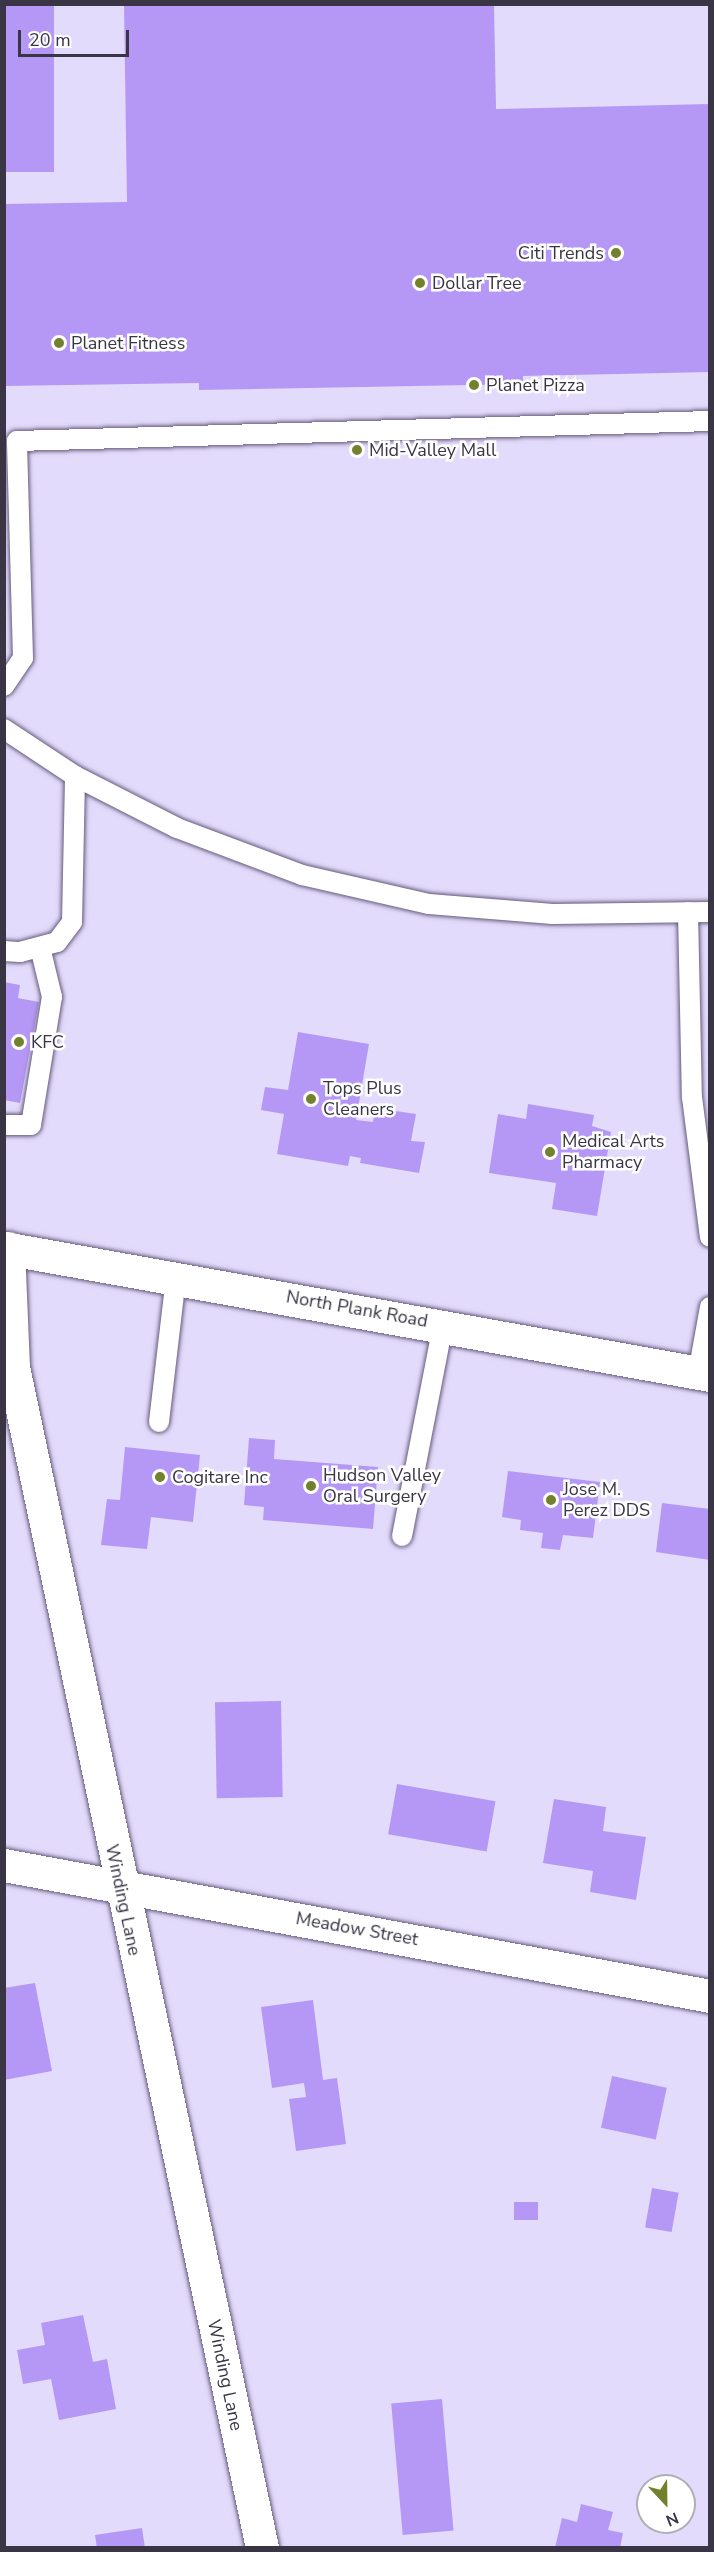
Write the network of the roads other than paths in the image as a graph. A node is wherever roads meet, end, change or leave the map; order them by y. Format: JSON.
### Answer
{"nodes":[{"id":1,"x":710,"y":421,"type":"edge"},
{"id":2,"x":4,"y":686,"type":"edge"},
{"id":3,"x":4,"y":729,"type":"edge"},
{"id":4,"x":75,"y":776,"type":"junction"},
{"id":5,"x":688,"y":912,"type":"junction"},
{"id":6,"x":710,"y":912,"type":"edge"},
{"id":7,"x":40,"y":947,"type":"junction"},
{"id":8,"x":4,"y":951,"type":"edge"},
{"id":9,"x":4,"y":1125,"type":"edge"},
{"id":10,"x":710,"y":1237,"type":"edge"},
{"id":11,"x":6,"y":1248,"type":"edge"},
{"id":12,"x":176,"y":1277,"type":"junction"},
{"id":13,"x":710,"y":1307,"type":"edge"},
{"id":14,"x":443,"y":1324,"type":"junction"},
{"id":15,"x":704,"y":1374,"type":"edge"},
{"id":16,"x":159,"y":1422,"type":"dead end"},
{"id":17,"x":402,"y":1536,"type":"dead end"},
{"id":18,"x":4,"y":1865,"type":"edge"},
{"id":19,"x":120,"y":1885,"type":"junction"},
{"id":20,"x":710,"y":1996,"type":"edge"},
{"id":21,"x":262,"y":2547,"type":"edge"}],
"edges":[{"from":1,"to":2,"type":"lane"},
{"from":3,"to":4,"type":"lane"},
{"from":4,"to":5,"type":"lane"},
{"from":4,"to":7,"type":"lane"},
{"from":5,"to":6,"type":"lane"},
{"from":5,"to":10,"type":"lane"},
{"from":7,"to":8,"type":"lane"},
{"from":7,"to":9,"type":"lane"},
{"from":11,"to":12,"type":"street","name":"North Plank Road"},
{"from":11,"to":19,"type":"street","name":"Winding Lane"},
{"from":12,"to":14,"type":"street","name":"North Plank Road"},
{"from":12,"to":16,"type":"lane"},
{"from":13,"to":15,"type":"lane"},
{"from":14,"to":15,"type":"street","name":"North Plank Road"},
{"from":14,"to":17,"type":"lane"},
{"from":18,"to":19,"type":"street","name":"Meadow Street"},
{"from":19,"to":20,"type":"street","name":"Meadow Street"},
{"from":19,"to":21,"type":"street","name":"Winding Lane"}]}
